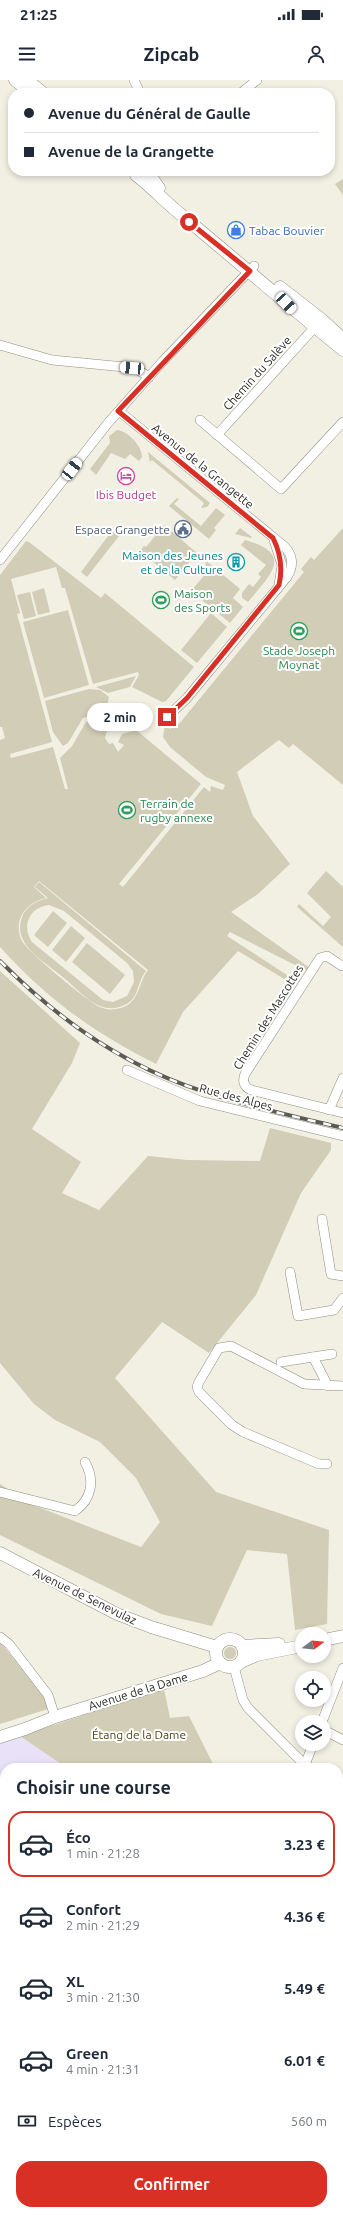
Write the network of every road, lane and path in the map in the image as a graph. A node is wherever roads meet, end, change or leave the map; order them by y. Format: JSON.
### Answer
{"nodes":[{"id":1,"x":15,"y":80,"type":"edge"},
{"id":2,"x":27,"y":80,"type":"edge"},
{"id":3,"x":256,"y":80,"type":"edge"},
{"id":4,"x":25,"y":88,"type":"edge"},
{"id":5,"x":37,"y":88,"type":"edge"},
{"id":6,"x":247,"y":88,"type":"edge"},
{"id":7,"x":143,"y":176,"type":"edge"},
{"id":8,"x":252,"y":269,"type":"junction"},
{"id":9,"x":318,"y":323,"type":"junction"},
{"id":10,"x":343,"y":339,"type":"edge"},
{"id":11,"x":0,"y":345,"type":"edge"},
{"id":12,"x":343,"y":350,"type":"edge"},
{"id":13,"x":149,"y":377,"type":"junction"},
{"id":14,"x":118,"y":411,"type":"junction"},
{"id":15,"x":200,"y":420,"type":"dead end"},
{"id":16,"x":343,"y":422,"type":"edge"},
{"id":17,"x":217,"y":435,"type":"junction"},
{"id":18,"x":0,"y":560,"type":"edge"},
{"id":19,"x":167,"y":717,"type":"dead end"},
{"id":20,"x":342,"y":966,"type":"edge"},
{"id":21,"x":126,"y":1070,"type":"dead end"},
{"id":22,"x":343,"y":1078,"type":"edge"},
{"id":23,"x":329,"y":1110,"type":"junction"},
{"id":24,"x":343,"y":1113,"type":"edge"},
{"id":25,"x":343,"y":1136,"type":"edge"},
{"id":26,"x":322,"y":1219,"type":"dead end"},
{"id":27,"x":290,"y":1272,"type":"dead end"},
{"id":28,"x":343,"y":1276,"type":"edge"},
{"id":29,"x":343,"y":1298,"type":"edge"},
{"id":30,"x":332,"y":1354,"type":"dead end"},
{"id":31,"x":313,"y":1357,"type":"junction"},
{"id":32,"x":281,"y":1362,"type":"dead end"},
{"id":33,"x":328,"y":1386,"type":"junction"},
{"id":34,"x":343,"y":1386,"type":"edge"},
{"id":35,"x":85,"y":1462,"type":"dead end"},
{"id":36,"x":328,"y":1464,"type":"dead end"},
{"id":37,"x":0,"y":1492,"type":"edge"},
{"id":38,"x":0,"y":1553,"type":"edge"},
{"id":39,"x":343,"y":1636,"type":"edge"},
{"id":40,"x":0,"y":1637,"type":"edge"},
{"id":41,"x":331,"y":1639,"type":"edge"},
{"id":42,"x":295,"y":1642,"type":"edge"},
{"id":43,"x":242,"y":1646,"type":"junction"},
{"id":44,"x":217,"y":1647,"type":"junction"},
{"id":45,"x":295,"y":1647,"type":"edge"},
{"id":46,"x":220,"y":1663,"type":"junction"},
{"id":47,"x":238,"y":1664,"type":"junction"},
{"id":48,"x":342,"y":1668,"type":"edge"},
{"id":49,"x":325,"y":1715,"type":"edge"},
{"id":50,"x":55,"y":1717,"type":"junction"},
{"id":51,"x":0,"y":1729,"type":"edge"},
{"id":52,"x":331,"y":1734,"type":"edge"},
{"id":53,"x":0,"y":1737,"type":"edge"},
{"id":54,"x":343,"y":1740,"type":"edge"},
{"id":55,"x":311,"y":1751,"type":"edge"},
{"id":56,"x":303,"y":1763,"type":"edge"},
{"id":57,"x":307,"y":1763,"type":"edge"}],
"edges":[{"from":1,"to":4,"type":"main road"},
{"from":2,"to":5,"type":"main road"},
{"from":3,"to":6,"type":"street"},
{"from":7,"to":8,"type":"main road"},
{"from":8,"to":9,"type":"main road"},
{"from":8,"to":13,"type":"street"},
{"from":9,"to":10,"type":"main road"},
{"from":9,"to":12,"type":"main road"},
{"from":9,"to":17,"type":"street","name":"Chemin du Salève"},
{"from":11,"to":13,"type":"street"},
{"from":13,"to":14,"type":"street"},
{"from":14,"to":18,"type":"street"},
{"from":14,"to":19,"type":"street","name":"Avenue de la Grangette"},
{"from":15,"to":17,"type":"street"},
{"from":16,"to":17,"type":"street"},
{"from":20,"to":23,"type":"street","name":"Chemin des Mascottes"},
{"from":21,"to":25,"type":"street","name":"Rue des Alpes"},
{"from":22,"to":23,"type":"street"},
{"from":23,"to":24,"type":"street","name":"Chemin des Mascottes"},
{"from":26,"to":28,"type":"street"},
{"from":27,"to":29,"type":"street"},
{"from":30,"to":31,"type":"street"},
{"from":31,"to":32,"type":"street"},
{"from":31,"to":33,"type":"street"},
{"from":33,"to":34,"type":"street"},
{"from":33,"to":36,"type":"street"},
{"from":35,"to":37,"type":"street"},
{"from":38,"to":44,"type":"main road","name":"Avenue de Senevulaz"},
{"from":39,"to":41,"type":"main road"},
{"from":40,"to":50,"type":"street"},
{"from":42,"to":43,"type":"main road"},
{"from":43,"to":44,"type":"main road"},
{"from":43,"to":47,"type":"main road"},
{"from":44,"to":46,"type":"main road"},
{"from":45,"to":47,"type":"main road"},
{"from":46,"to":47,"type":"main road"},
{"from":46,"to":50,"type":"main road","name":"Avenue de la Dame"},
{"from":47,"to":56,"type":"street"},
{"from":48,"to":49,"type":"street"},
{"from":50,"to":51,"type":"main road","name":"Avenue de la Dame"},
{"from":50,"to":53,"type":"main road","name":"Avenue de la Dame"},
{"from":52,"to":54,"type":"street"},
{"from":55,"to":57,"type":"street"}]}
